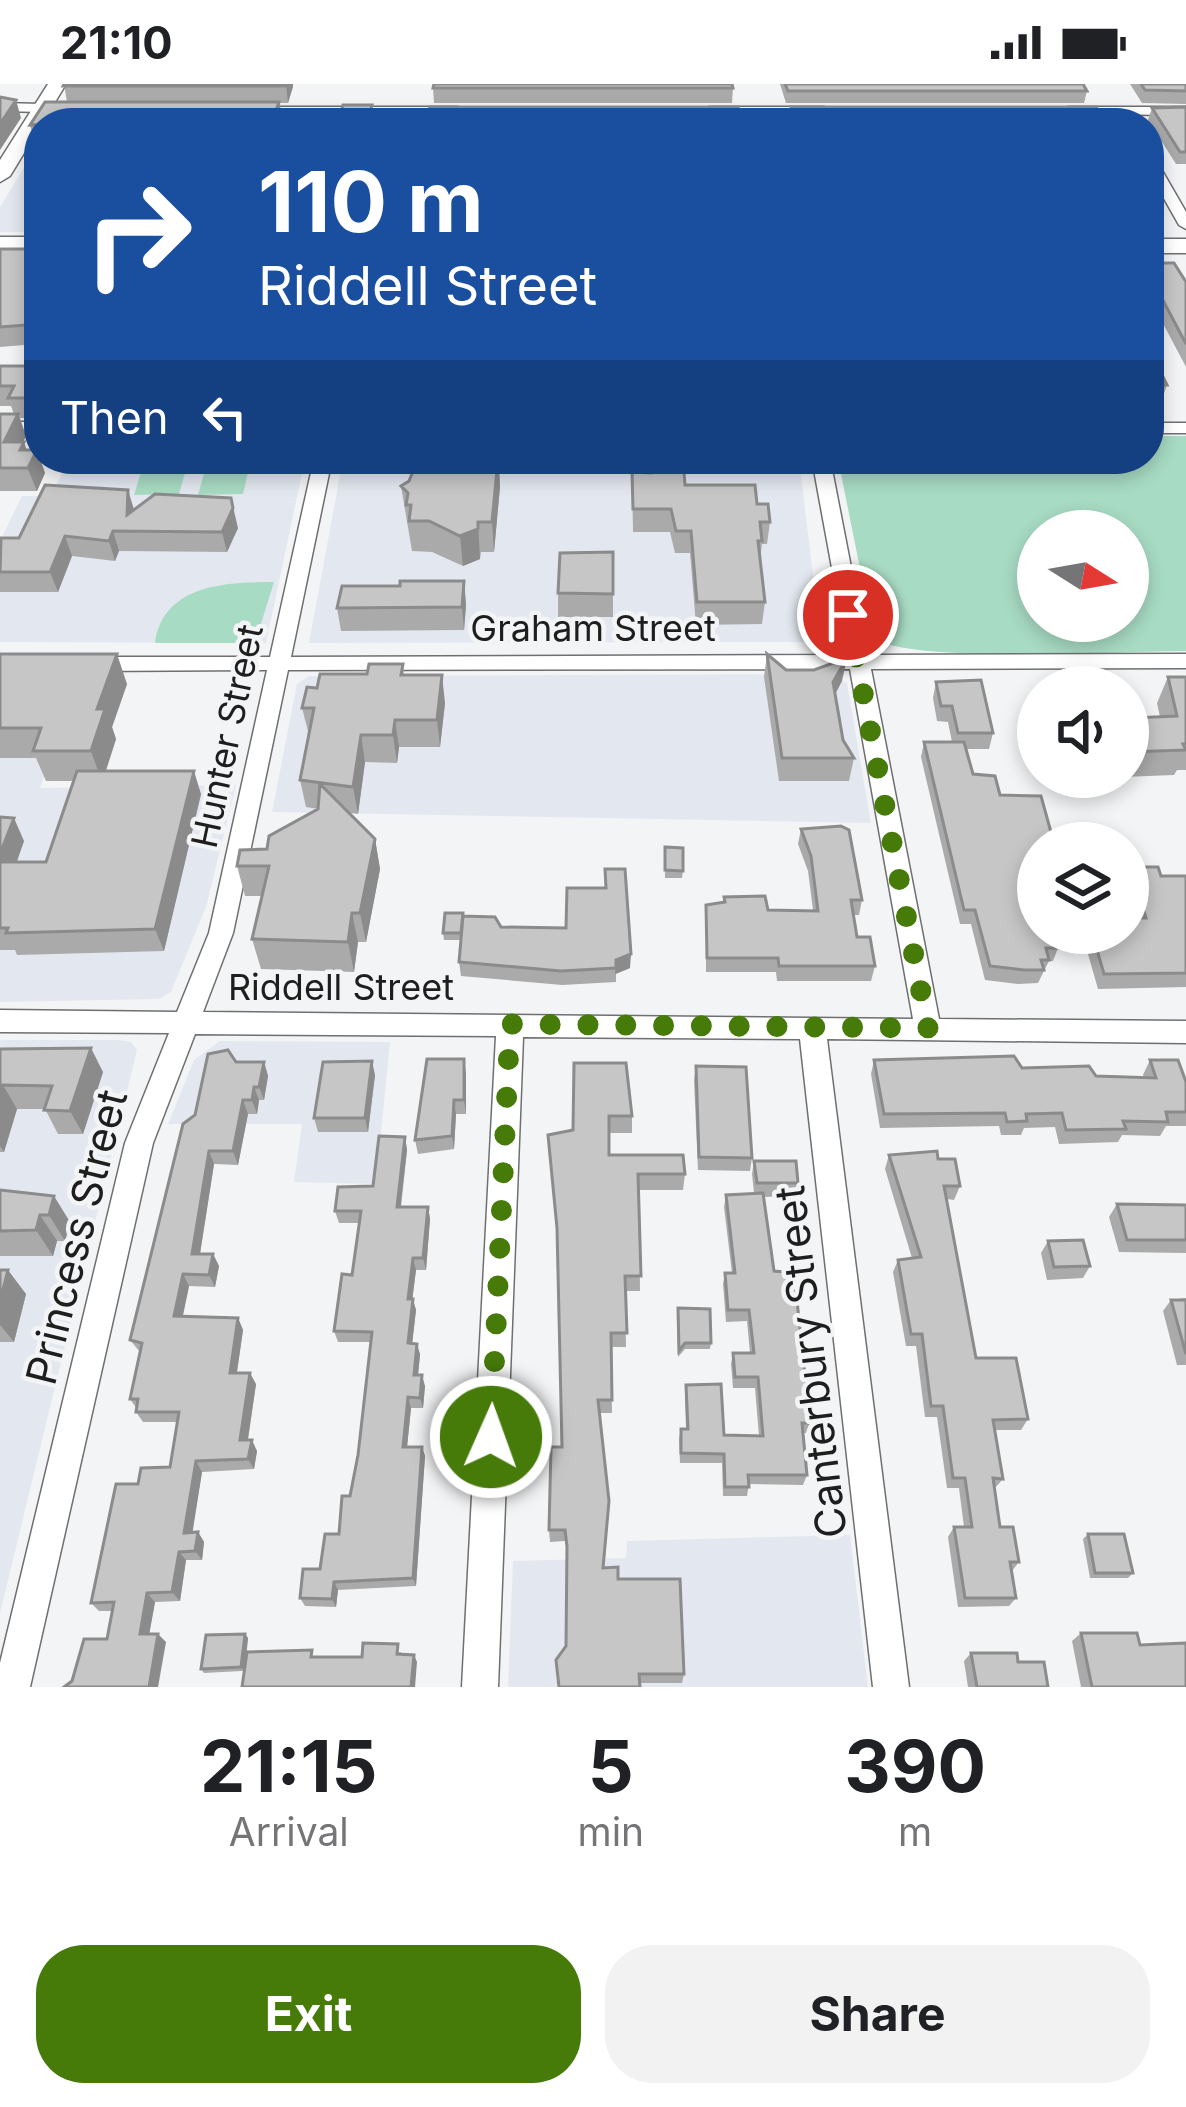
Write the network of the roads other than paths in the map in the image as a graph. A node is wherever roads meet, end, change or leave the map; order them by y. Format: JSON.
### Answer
{"nodes":[{"id":1,"x":756,"y":90,"type":"dead end"},
{"id":2,"x":1112,"y":96,"type":"dead end"},
{"id":3,"x":759,"y":108,"type":"edge"},
{"id":4,"x":1119,"y":108,"type":"edge"},
{"id":5,"x":24,"y":144,"type":"edge"},
{"id":6,"x":0,"y":176,"type":"edge"},
{"id":7,"x":1164,"y":186,"type":"edge"},
{"id":8,"x":1186,"y":225,"type":"edge"},
{"id":9,"x":320,"y":474,"type":"edge"},
{"id":10,"x":824,"y":474,"type":"edge"},
{"id":11,"x":857,"y":661,"type":"junction"},
{"id":12,"x":1186,"y":661,"type":"edge"},
{"id":13,"x":278,"y":662,"type":"junction"},
{"id":14,"x":64,"y":664,"type":"edge"},
{"id":15,"x":0,"y":1022,"type":"edge"},
{"id":16,"x":185,"y":1022,"type":"junction"},
{"id":17,"x":510,"y":1024,"type":"junction"},
{"id":18,"x":812,"y":1028,"type":"junction"},
{"id":19,"x":928,"y":1028,"type":"junction"},
{"id":20,"x":1186,"y":1032,"type":"edge"},
{"id":21,"x":12,"y":1687,"type":"edge"},
{"id":22,"x":480,"y":1687,"type":"edge"},
{"id":23,"x":891,"y":1687,"type":"edge"}],
"edges":[{"from":1,"to":3,"type":"street"},
{"from":2,"to":4,"type":"street"},
{"from":5,"to":6,"type":"main road"},
{"from":7,"to":8,"type":"street"},
{"from":9,"to":13,"type":"street","name":"Hunter Street"},
{"from":10,"to":11,"type":"street"},
{"from":11,"to":12,"type":"street","name":"Graham Street"},
{"from":11,"to":13,"type":"street","name":"Graham Street"},
{"from":11,"to":19,"type":"street"},
{"from":13,"to":14,"type":"street","name":"Graham Street"},
{"from":13,"to":16,"type":"street","name":"Hunter Street"},
{"from":15,"to":16,"type":"street","name":"Riddell Street"},
{"from":16,"to":17,"type":"street","name":"Riddell Street"},
{"from":16,"to":21,"type":"street","name":"Princess Street"},
{"from":17,"to":18,"type":"street","name":"Riddell Street"},
{"from":17,"to":22,"type":"street"},
{"from":18,"to":19,"type":"street","name":"Riddell Street"},
{"from":18,"to":23,"type":"street","name":"Canterbury Street"},
{"from":19,"to":20,"type":"street","name":"Riddell Street"}]}
